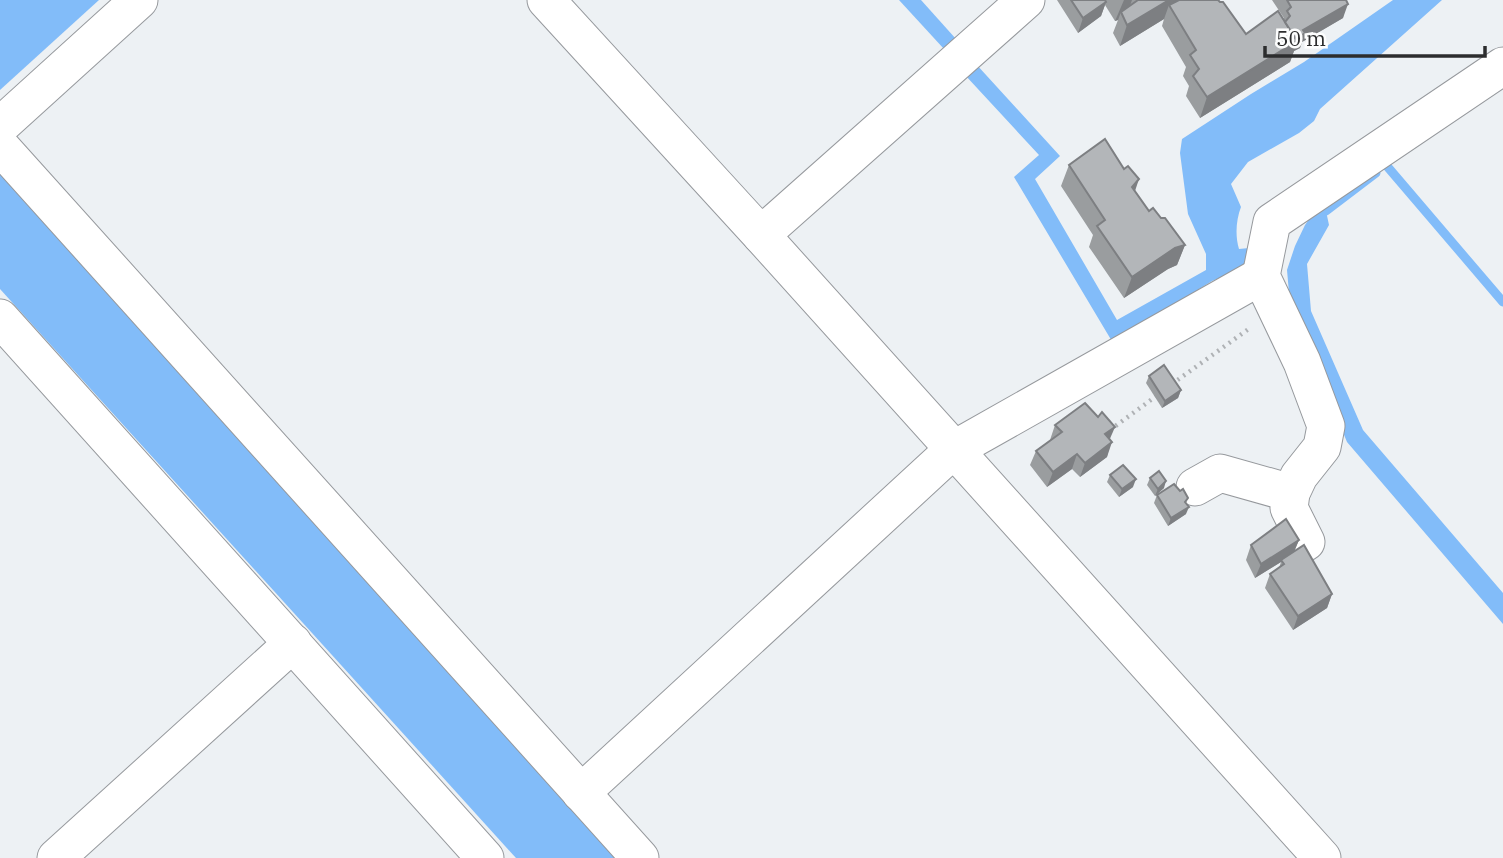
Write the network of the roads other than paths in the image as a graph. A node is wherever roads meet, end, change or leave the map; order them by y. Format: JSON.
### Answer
{"nodes":[{"id":1,"x":139,"y":0,"type":"edge"},
{"id":2,"x":546,"y":0,"type":"edge"},
{"id":3,"x":1026,"y":0,"type":"edge"},
{"id":4,"x":1503,"y":66,"type":"edge"},
{"id":5,"x":0,"y":126,"type":"edge"},
{"id":6,"x":0,"y":146,"type":"edge"},
{"id":7,"x":761,"y":235,"type":"junction"},
{"id":8,"x":1261,"y":276,"type":"junction"},
{"id":9,"x":0,"y":318,"type":"edge"},
{"id":10,"x":953,"y":450,"type":"junction"},
{"id":11,"x":1195,"y":487,"type":"dead end"},
{"id":12,"x":1291,"y":492,"type":"junction"},
{"id":13,"x":1306,"y":542,"type":"dead end"},
{"id":14,"x":293,"y":643,"type":"junction"},
{"id":15,"x":581,"y":793,"type":"junction"},
{"id":16,"x":56,"y":858,"type":"edge"},
{"id":17,"x":485,"y":858,"type":"edge"},
{"id":18,"x":640,"y":858,"type":"edge"},
{"id":19,"x":1322,"y":858,"type":"edge"}],
"edges":[{"from":1,"to":5,"type":"street"},
{"from":2,"to":7,"type":"street"},
{"from":3,"to":7,"type":"street"},
{"from":4,"to":8,"type":"street"},
{"from":6,"to":15,"type":"street"},
{"from":7,"to":10,"type":"street"},
{"from":8,"to":10,"type":"street"},
{"from":8,"to":12,"type":"street"},
{"from":9,"to":14,"type":"street"},
{"from":10,"to":15,"type":"street"},
{"from":10,"to":19,"type":"street"},
{"from":11,"to":12,"type":"street"},
{"from":12,"to":13,"type":"street"},
{"from":14,"to":16,"type":"street"},
{"from":14,"to":17,"type":"street"},
{"from":15,"to":18,"type":"street"}]}
